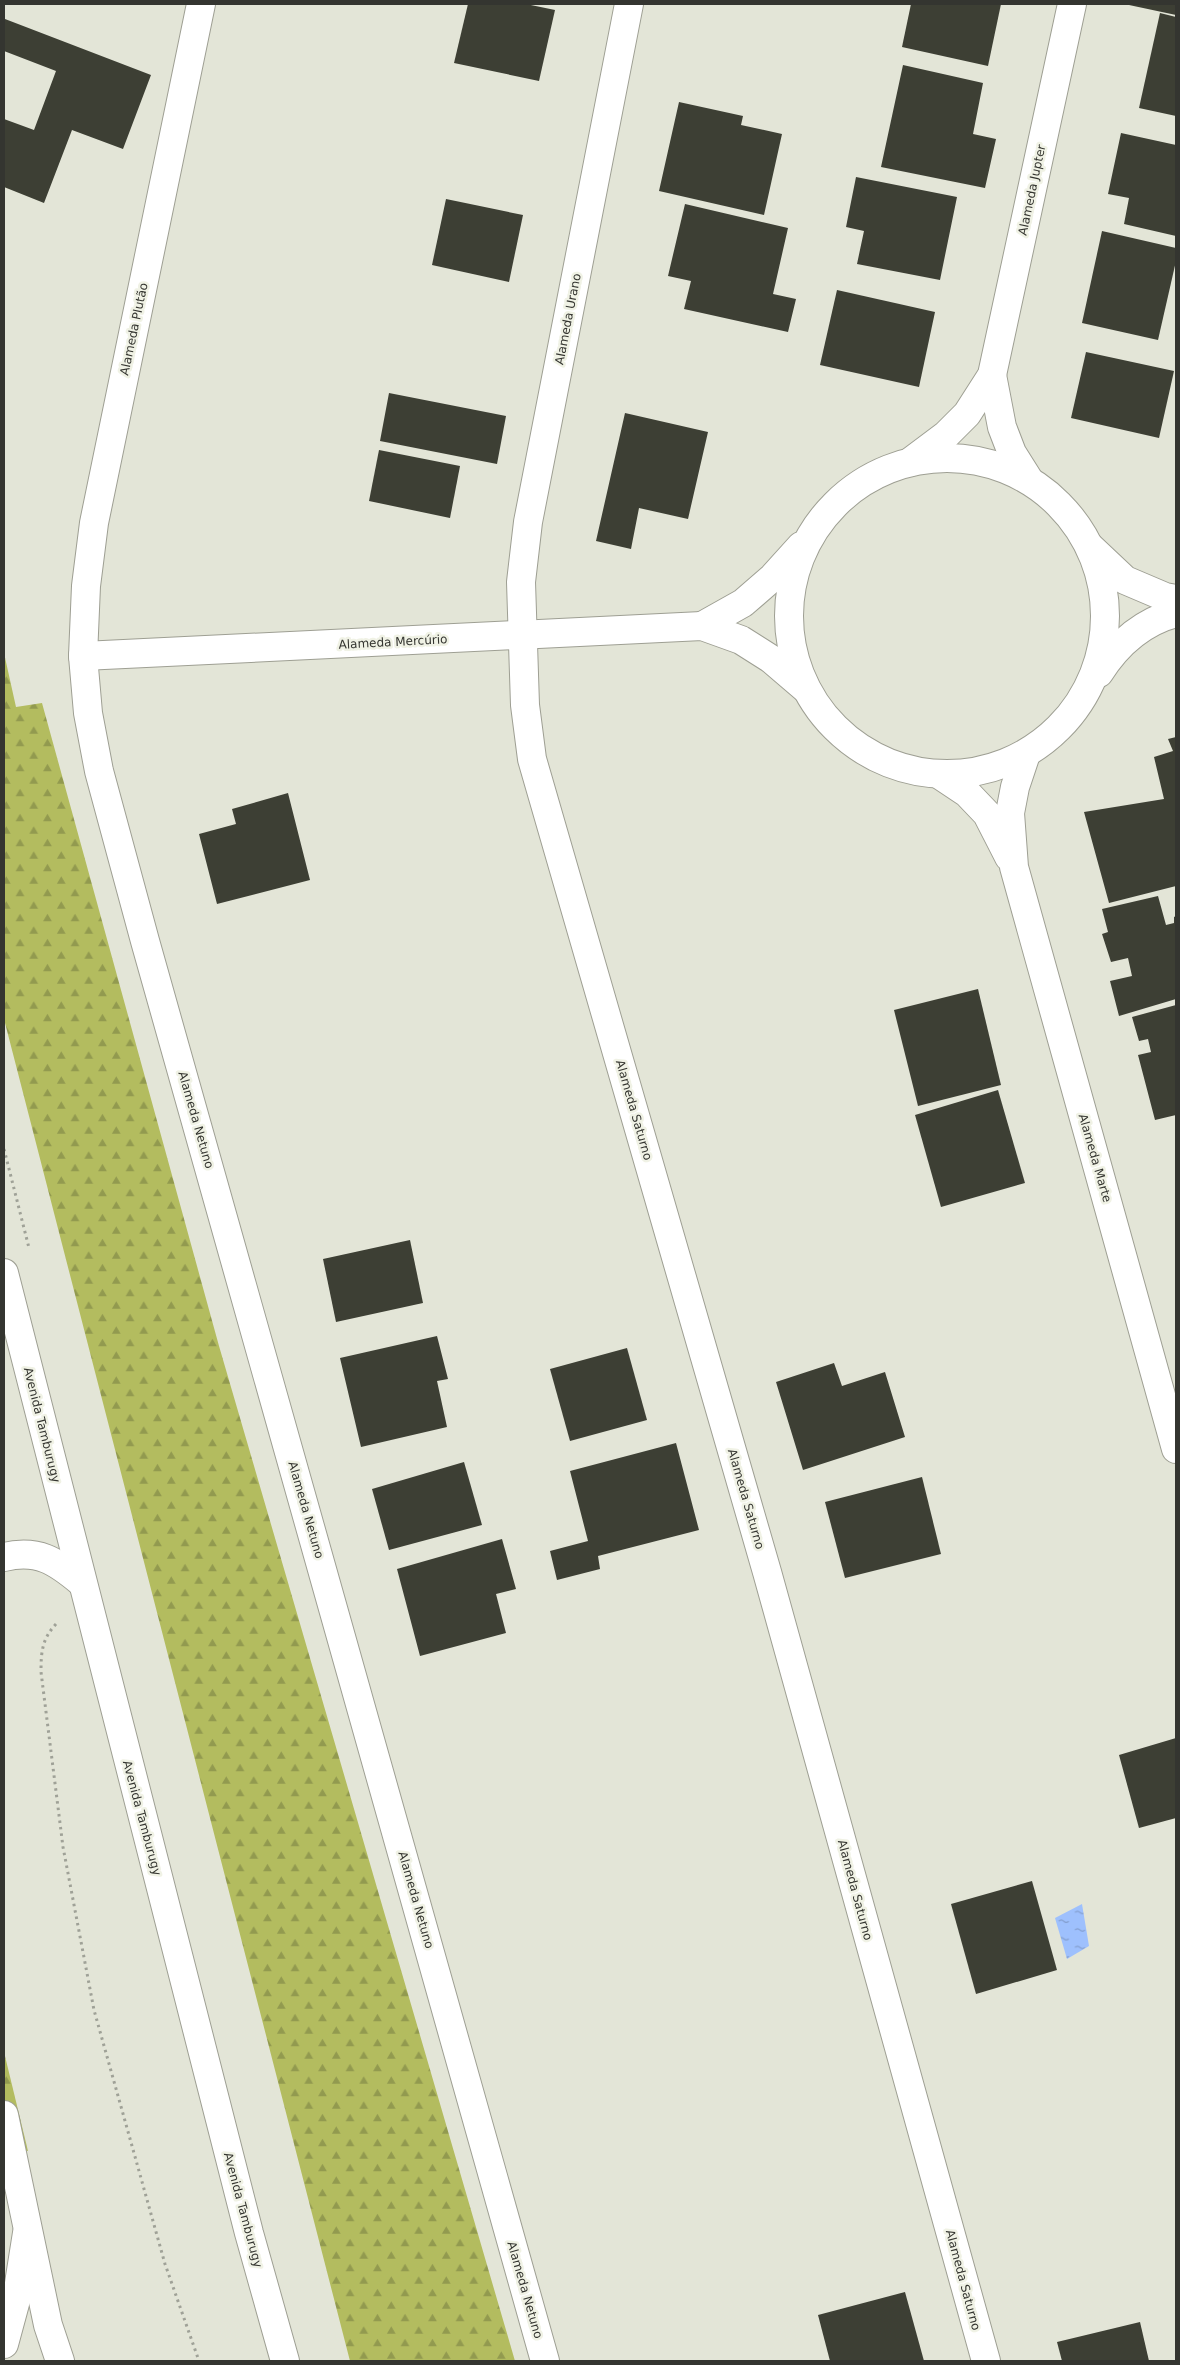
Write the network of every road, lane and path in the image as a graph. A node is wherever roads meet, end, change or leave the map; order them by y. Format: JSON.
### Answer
{"nodes":[{"id":1,"x":201,"y":4,"type":"edge"},
{"id":2,"x":629,"y":4,"type":"edge"},
{"id":3,"x":1072,"y":4,"type":"edge"},
{"id":4,"x":992,"y":376,"type":"junction"},
{"id":5,"x":909,"y":462,"type":"junction"},
{"id":6,"x":1029,"y":480,"type":"junction"},
{"id":7,"x":812,"y":533,"type":"junction"},
{"id":8,"x":1089,"y":546,"type":"junction"},
{"id":9,"x":1176,"y":599,"type":"edge"},
{"id":10,"x":1176,"y":613,"type":"edge"},
{"id":11,"x":702,"y":626,"type":"junction"},
{"id":12,"x":522,"y":636,"type":"junction"},
{"id":13,"x":83,"y":656,"type":"junction"},
{"id":14,"x":807,"y":690,"type":"junction"},
{"id":15,"x":1086,"y":693,"type":"junction"},
{"id":16,"x":1026,"y":754,"type":"junction"},
{"id":17,"x":940,"y":775,"type":"junction"},
{"id":18,"x":1014,"y":867,"type":"junction"},
{"id":19,"x":4,"y":1149,"type":"edge"},
{"id":20,"x":30,"y":1255,"type":"dead end"},
{"id":21,"x":4,"y":1273,"type":"edge"},
{"id":22,"x":1176,"y":1449,"type":"edge"},
{"id":23,"x":4,"y":1557,"type":"edge"},
{"id":24,"x":81,"y":1582,"type":"junction"},
{"id":25,"x":88,"y":1611,"type":"junction"},
{"id":26,"x":4,"y":2115,"type":"edge"},
{"id":27,"x":28,"y":2233,"type":"junction"},
{"id":28,"x":4,"y":2344,"type":"edge"},
{"id":29,"x":60,"y":2361,"type":"edge"},
{"id":30,"x":199,"y":2361,"type":"edge"},
{"id":31,"x":285,"y":2361,"type":"edge"},
{"id":32,"x":545,"y":2361,"type":"edge"},
{"id":33,"x":986,"y":2361,"type":"edge"}],
"edges":[{"from":1,"to":13,"type":"street","name":"Alameda Plutão"},
{"from":2,"to":12,"type":"street","name":"Alameda Urano"},
{"from":3,"to":4,"type":"street","name":"Alameda Jupter"},
{"from":4,"to":5,"type":"street","name":"Alameda Jupter"},
{"from":4,"to":6,"type":"street","name":"Alameda Jupter"},
{"from":5,"to":6,"type":"street"},
{"from":5,"to":7,"type":"street"},
{"from":6,"to":8,"type":"street"},
{"from":7,"to":11,"type":"street","name":"Alameda Mercúrio"},
{"from":7,"to":14,"type":"street"},
{"from":8,"to":9,"type":"street"},
{"from":8,"to":15,"type":"street"},
{"from":10,"to":15,"type":"street"},
{"from":11,"to":12,"type":"street","name":"Alameda Mercúrio"},
{"from":11,"to":14,"type":"street","name":"Alameda Mercúrio"},
{"from":12,"to":13,"type":"street","name":"Alameda Mercúrio"},
{"from":12,"to":33,"type":"street","name":"Alameda Saturno"},
{"from":13,"to":32,"type":"street","name":"Alameda Netuno"},
{"from":14,"to":17,"type":"street"},
{"from":15,"to":16,"type":"street"},
{"from":16,"to":17,"type":"street"},
{"from":16,"to":18,"type":"street","name":"Alameda Marte"},
{"from":17,"to":18,"type":"street","name":"Alameda Marte"},
{"from":18,"to":22,"type":"street","name":"Alameda Marte"},
{"from":19,"to":20,"type":"path"},
{"from":21,"to":24,"type":"street","name":"Avenida Tamburugy"},
{"from":23,"to":24,"type":"street"},
{"from":24,"to":25,"type":"street","name":"Avenida Tamburugy"},
{"from":25,"to":30,"type":"path"},
{"from":25,"to":31,"type":"street","name":"Avenida Tamburugy"},
{"from":26,"to":27,"type":"street"},
{"from":27,"to":28,"type":"street"},
{"from":27,"to":29,"type":"street"}]}
